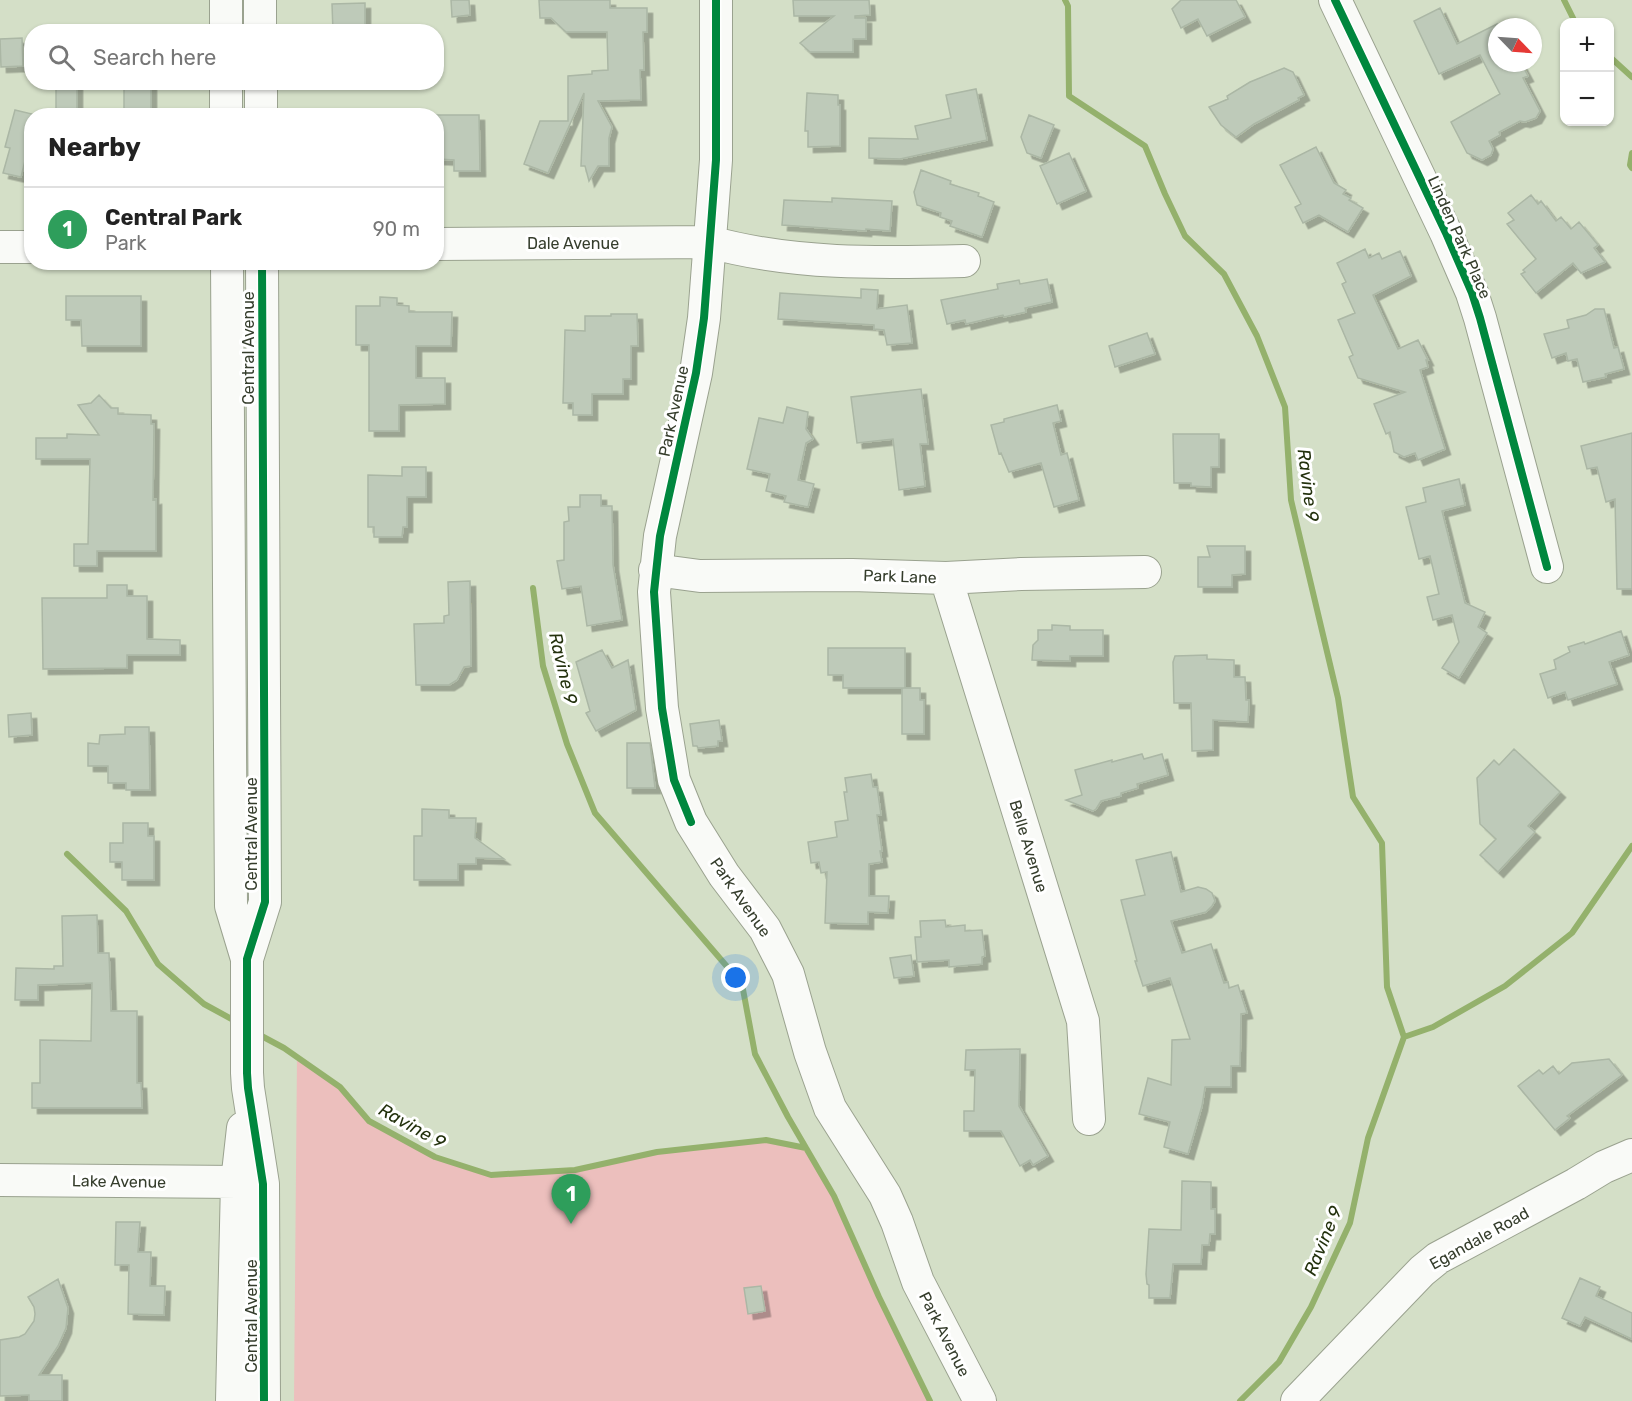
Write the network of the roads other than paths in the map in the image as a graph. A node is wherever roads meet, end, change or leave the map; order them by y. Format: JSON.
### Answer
{"nodes":[{"id":1,"x":226,"y":0,"type":"edge"},
{"id":2,"x":260,"y":0,"type":"edge"},
{"id":3,"x":716,"y":0,"type":"edge"},
{"id":4,"x":1335,"y":0,"type":"edge"},
{"id":5,"x":226,"y":24,"type":"edge"},
{"id":6,"x":260,"y":24,"type":"edge"},
{"id":7,"x":226,"y":90,"type":"edge"},
{"id":8,"x":261,"y":90,"type":"edge"},
{"id":9,"x":226,"y":108,"type":"edge"},
{"id":10,"x":261,"y":108,"type":"edge"},
{"id":11,"x":710,"y":242,"type":"junction"},
{"id":12,"x":444,"y":244,"type":"edge"},
{"id":13,"x":0,"y":247,"type":"edge"},
{"id":14,"x":24,"y":247,"type":"edge"},
{"id":15,"x":964,"y":261,"type":"dead end"},
{"id":16,"x":227,"y":270,"type":"edge"},
{"id":17,"x":262,"y":270,"type":"edge"},
{"id":18,"x":229,"y":564,"type":"junction"},
{"id":19,"x":263,"y":566,"type":"junction"},
{"id":20,"x":1547,"y":567,"type":"dead end"},
{"id":21,"x":655,"y":570,"type":"junction"},
{"id":22,"x":1144,"y":572,"type":"dead end"},
{"id":23,"x":946,"y":578,"type":"junction"},
{"id":24,"x":248,"y":959,"type":"junction"},
{"id":25,"x":1089,"y":1119,"type":"dead end"},
{"id":26,"x":1632,"y":1155,"type":"edge"},
{"id":27,"x":0,"y":1180,"type":"edge"},
{"id":28,"x":250,"y":1183,"type":"junction"},
{"id":29,"x":232,"y":1401,"type":"edge"},
{"id":30,"x":264,"y":1401,"type":"edge"},
{"id":31,"x":980,"y":1401,"type":"edge"},
{"id":32,"x":1297,"y":1401,"type":"edge"}],
"edges":[{"from":1,"to":5,"type":"street"},
{"from":2,"to":6,"type":"street"},
{"from":3,"to":11,"type":"street","name":"Park Avenue"},
{"from":4,"to":20,"type":"street","name":"Linden Park Place"},
{"from":7,"to":9,"type":"street"},
{"from":8,"to":10,"type":"street"},
{"from":11,"to":12,"type":"street","name":"Dale Avenue"},
{"from":11,"to":15,"type":"street","name":"Dale Avenue"},
{"from":11,"to":21,"type":"street","name":"Park Avenue"},
{"from":13,"to":14,"type":"street"},
{"from":16,"to":18,"type":"street","name":"Central Avenue"},
{"from":17,"to":19,"type":"street","name":"Central Avenue"},
{"from":18,"to":19,"type":"street"},
{"from":18,"to":24,"type":"street","name":"Central Avenue"},
{"from":19,"to":24,"type":"street","name":"Central Avenue"},
{"from":21,"to":23,"type":"street","name":"Park Lane"},
{"from":21,"to":31,"type":"street","name":"Park Avenue"},
{"from":22,"to":23,"type":"street","name":"Park Lane"},
{"from":23,"to":25,"type":"street","name":"Belle Avenue"},
{"from":24,"to":28,"type":"street","name":"Central Avenue"},
{"from":26,"to":32,"type":"street","name":"Egandale Road"},
{"from":27,"to":28,"type":"street","name":"Lake Avenue"},
{"from":28,"to":29,"type":"street","name":"Central Avenue"},
{"from":28,"to":30,"type":"street","name":"Central Avenue"}]}
